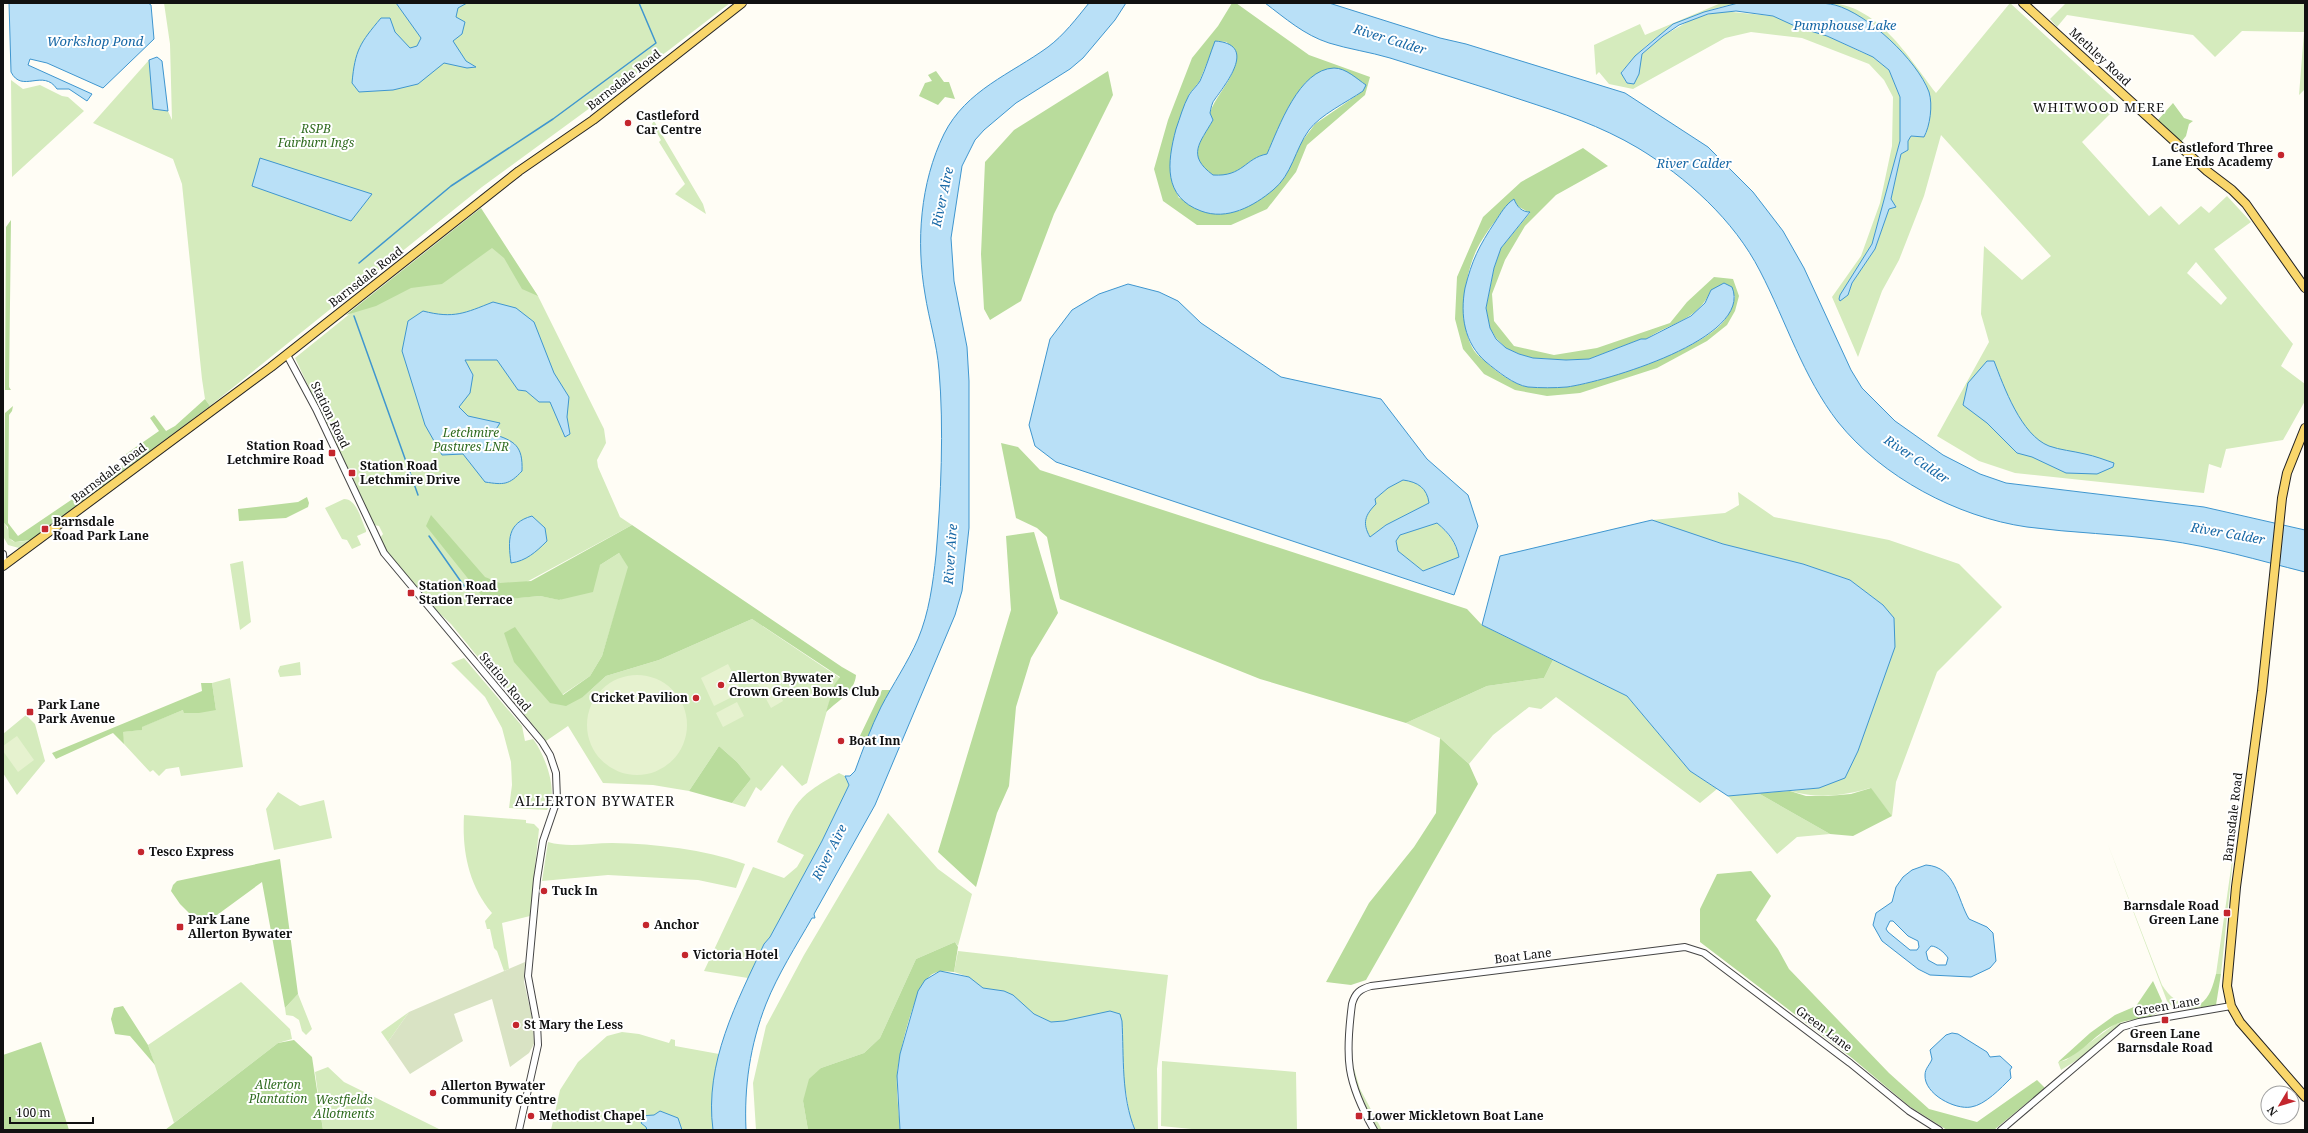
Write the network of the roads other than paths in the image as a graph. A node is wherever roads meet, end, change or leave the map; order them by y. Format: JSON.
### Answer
{"nodes":[{"id":1,"x":742,"y":3,"type":"edge"},
{"id":2,"x":2023,"y":3,"type":"edge"},
{"id":3,"x":2305,"y":288,"type":"edge"},
{"id":4,"x":287,"y":355,"type":"junction"},
{"id":5,"x":2305,"y":428,"type":"edge"},
{"id":6,"x":3,"y":554,"type":"edge"},
{"id":7,"x":4,"y":566,"type":"edge"},
{"id":8,"x":1693,"y":948,"type":"joint"},
{"id":9,"x":2231,"y":1006,"type":"junction"},
{"id":10,"x":2305,"y":1097,"type":"edge"},
{"id":11,"x":519,"y":1130,"type":"edge"},
{"id":12,"x":1374,"y":1130,"type":"edge"},
{"id":13,"x":1939,"y":1130,"type":"edge"},
{"id":14,"x":2000,"y":1130,"type":"edge"}],
"edges":[{"from":1,"to":4,"type":"main road","name":"Barnsdale Road"},
{"from":2,"to":3,"type":"main road","name":"Methley Road"},
{"from":4,"to":7,"type":"main road","name":"Barnsdale Road"},
{"from":4,"to":11,"type":"street","name":"Station Road"},
{"from":5,"to":9,"type":"main road","name":"Barnsdale Road"},
{"from":6,"to":7,"type":"street"},
{"from":8,"to":12,"type":"street","name":"Boat Lane"},
{"from":8,"to":13,"type":"street","name":"Green Lane"},
{"from":9,"to":10,"type":"main road","name":"Barnsdale Road"},
{"from":9,"to":14,"type":"street","name":"Green Lane"}]}
